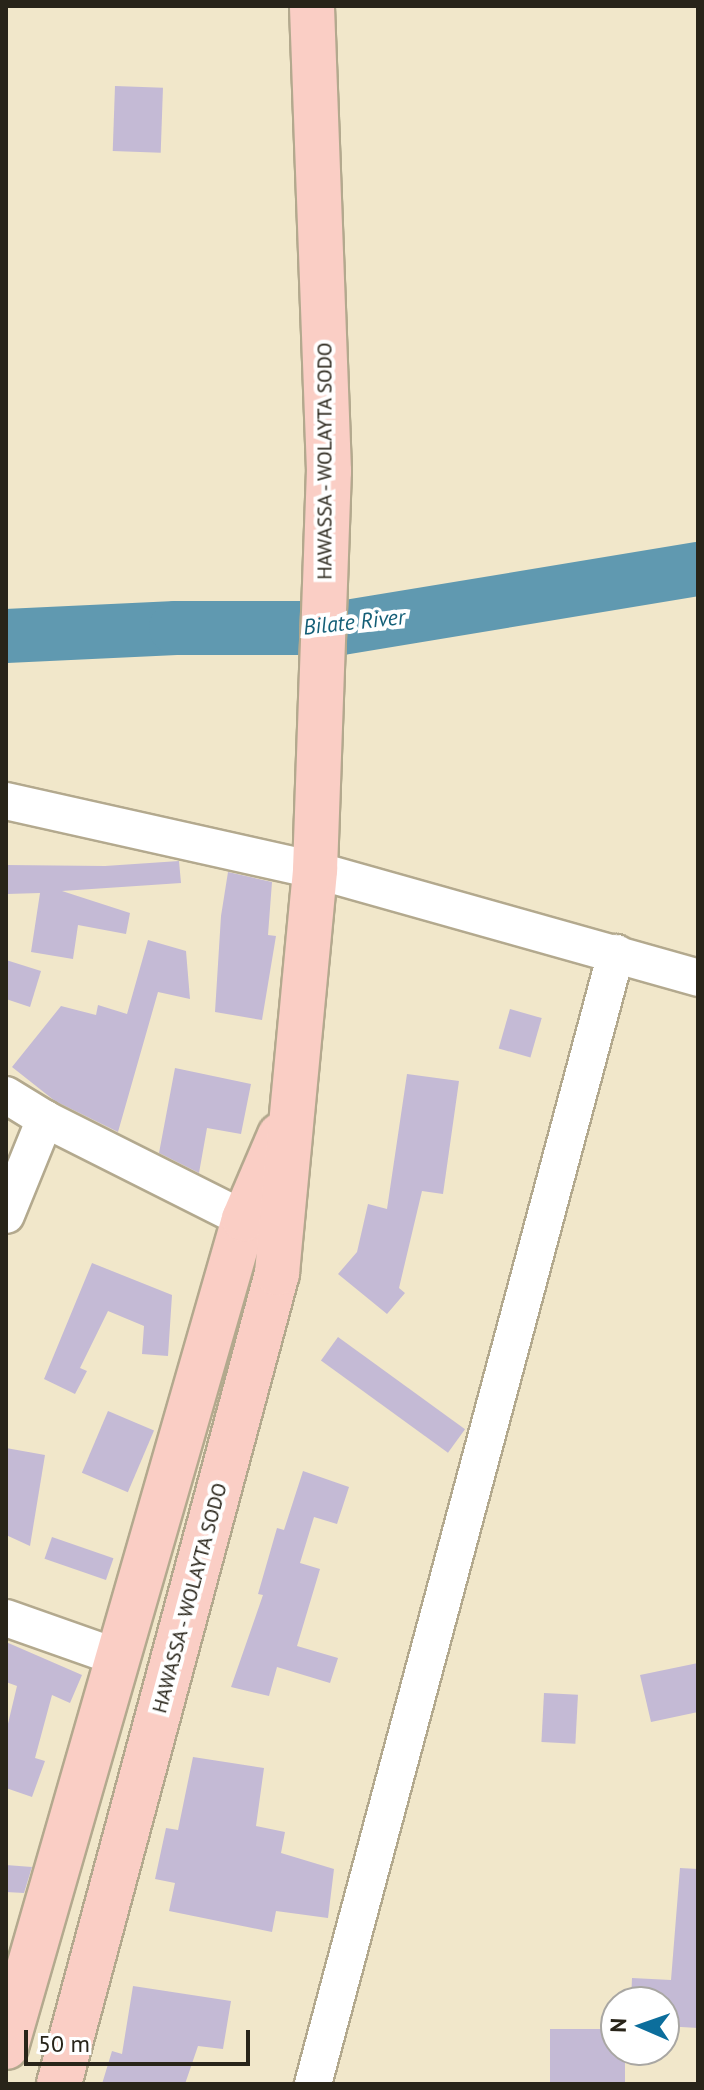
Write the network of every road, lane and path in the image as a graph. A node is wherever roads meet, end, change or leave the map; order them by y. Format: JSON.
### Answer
{"nodes":[{"id":1,"x":312,"y":6,"type":"edge"},
{"id":2,"x":6,"y":801,"type":"edge"},
{"id":3,"x":315,"y":870,"type":"junction"},
{"id":4,"x":616,"y":953,"type":"junction"},
{"id":5,"x":698,"y":978,"type":"edge"},
{"id":6,"x":6,"y":1095,"type":"edge"},
{"id":7,"x":293,"y":1107,"type":"junction"},
{"id":8,"x":45,"y":1119,"type":"junction"},
{"id":9,"x":6,"y":1215,"type":"edge"},
{"id":10,"x":244,"y":1219,"type":"junction"},
{"id":11,"x":6,"y":1618,"type":"edge"},
{"id":12,"x":117,"y":1657,"type":"junction"},
{"id":13,"x":170,"y":1674,"type":"junction"},
{"id":14,"x":6,"y":2047,"type":"edge"},
{"id":15,"x":59,"y":2084,"type":"edge"},
{"id":16,"x":313,"y":2084,"type":"edge"}],
"edges":[{"from":1,"to":3,"type":"main road","name":"HAWASSA - WOLAYTA SODO"},
{"from":2,"to":3,"type":"street"},
{"from":3,"to":4,"type":"street"},
{"from":3,"to":7,"type":"main road","name":"HAWASSA - WOLAYTA SODO"},
{"from":4,"to":5,"type":"street"},
{"from":4,"to":16,"type":"street"},
{"from":6,"to":8,"type":"street"},
{"from":7,"to":10,"type":"main road","name":"HAWASSA - WOLAYTA SODO"},
{"from":7,"to":13,"type":"main road","name":"HAWASSA - WOLAYTA SODO"},
{"from":8,"to":9,"type":"street"},
{"from":8,"to":10,"type":"street"},
{"from":10,"to":12,"type":"main road","name":"HAWASSA - WOLAYTA SODO"},
{"from":11,"to":12,"type":"street"},
{"from":12,"to":13,"type":"main road"},
{"from":12,"to":14,"type":"main road","name":"HAWASSA - WOLAYTA SODO"},
{"from":13,"to":15,"type":"main road","name":"HAWASSA - WOLAYTA SODO"}]}
